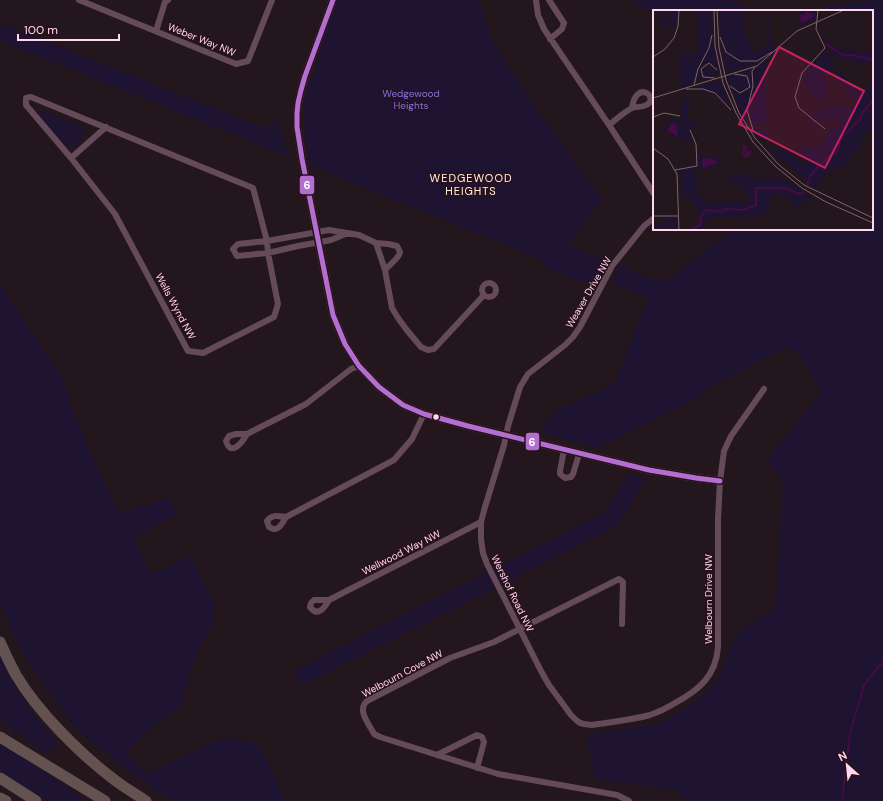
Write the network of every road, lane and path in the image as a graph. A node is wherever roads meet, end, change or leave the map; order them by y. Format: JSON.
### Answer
{"nodes":[{"id":1,"x":79,"y":0,"type":"edge"},
{"id":2,"x":272,"y":0,"type":"edge"},
{"id":3,"x":333,"y":0,"type":"edge"},
{"id":4,"x":536,"y":0,"type":"edge"},
{"id":5,"x":549,"y":0,"type":"edge"},
{"id":6,"x":166,"y":1,"type":"edge"},
{"id":7,"x":156,"y":31,"type":"junction"},
{"id":8,"x":550,"y":38,"type":"junction"},
{"id":9,"x":632,"y":108,"type":"dead end"},
{"id":10,"x":608,"y":124,"type":"junction"},
{"id":11,"x":106,"y":127,"type":"junction"},
{"id":12,"x":71,"y":158,"type":"junction"},
{"id":13,"x":653,"y":192,"type":"edge"},
{"id":14,"x":653,"y":219,"type":"edge"},
{"id":15,"x":317,"y":231,"type":"junction"},
{"id":16,"x":348,"y":233,"type":"junction"},
{"id":17,"x":267,"y":241,"type":"junction"},
{"id":18,"x":319,"y":242,"type":"junction"},
{"id":19,"x":376,"y":243,"type":"junction"},
{"id":20,"x":268,"y":252,"type":"junction"},
{"id":21,"x":385,"y":270,"type":"junction"},
{"id":22,"x":484,"y":295,"type":"dead end"},
{"id":23,"x":359,"y":366,"type":"junction"},
{"id":24,"x":764,"y":389,"type":"dead end"},
{"id":25,"x":424,"y":414,"type":"junction"},
{"id":26,"x":247,"y":434,"type":"dead end"},
{"id":27,"x":506,"y":435,"type":"junction"},
{"id":28,"x":564,"y":450,"type":"junction"},
{"id":29,"x":579,"y":454,"type":"junction"},
{"id":30,"x":720,"y":481,"type":"junction"},
{"id":31,"x":286,"y":517,"type":"dead end"},
{"id":32,"x":481,"y":522,"type":"junction"},
{"id":33,"x":329,"y":600,"type":"dead end"},
{"id":34,"x":622,"y":624,"type":"dead end"},
{"id":35,"x":519,"y":629,"type":"junction"},
{"id":36,"x":0,"y":642,"type":"edge"},
{"id":37,"x":580,"y":723,"type":"joint"},
{"id":38,"x":0,"y":736,"type":"edge"},
{"id":39,"x":437,"y":755,"type":"junction"},
{"id":40,"x":477,"y":768,"type":"junction"},
{"id":41,"x":0,"y":778,"type":"edge"},
{"id":42,"x":0,"y":798,"type":"edge"},
{"id":43,"x":6,"y":801,"type":"edge"},
{"id":44,"x":36,"y":801,"type":"edge"},
{"id":45,"x":105,"y":801,"type":"edge"},
{"id":46,"x":146,"y":801,"type":"edge"},
{"id":47,"x":629,"y":801,"type":"edge"}],
"edges":[{"from":1,"to":7,"type":"street","name":"Weber Way NW"},
{"from":2,"to":7,"type":"street","name":"Weber Way NW"},
{"from":3,"to":15,"type":"street"},
{"from":4,"to":8,"type":"street"},
{"from":5,"to":8,"type":"street"},
{"from":6,"to":7,"type":"street","name":"Weber Way NW"},
{"from":8,"to":10,"type":"street"},
{"from":9,"to":10,"type":"street"},
{"from":10,"to":13,"type":"street"},
{"from":11,"to":12,"type":"street"},
{"from":11,"to":12,"type":"street","name":"Wells Wynd NW"},
{"from":11,"to":17,"type":"street","name":"Wells Wynd NW"},
{"from":12,"to":20,"type":"street","name":"Wells Wynd NW"},
{"from":14,"to":27,"type":"street","name":"Weaver Drive NW"},
{"from":15,"to":16,"type":"street"},
{"from":15,"to":17,"type":"street"},
{"from":15,"to":18,"type":"street"},
{"from":16,"to":18,"type":"street"},
{"from":16,"to":19,"type":"street"},
{"from":17,"to":20,"type":"street","name":"Wells Wynd NW"},
{"from":17,"to":20,"type":"street"},
{"from":18,"to":20,"type":"street"},
{"from":18,"to":23,"type":"street"},
{"from":19,"to":21,"type":"street"},
{"from":19,"to":21,"type":"street"},
{"from":21,"to":22,"type":"street"},
{"from":23,"to":25,"type":"street"},
{"from":23,"to":26,"type":"street"},
{"from":24,"to":30,"type":"street","name":"Welbourn Drive NW"},
{"from":25,"to":27,"type":"street"},
{"from":25,"to":31,"type":"street"},
{"from":27,"to":28,"type":"street"},
{"from":27,"to":32,"type":"street","name":"Wershof Road NW"},
{"from":28,"to":29,"type":"street"},
{"from":28,"to":29,"type":"street"},
{"from":29,"to":30,"type":"street"},
{"from":30,"to":37,"type":"street","name":"Welbourn Drive NW"},
{"from":32,"to":33,"type":"street","name":"Wellwood Way NW"},
{"from":32,"to":35,"type":"street","name":"Wershof Road NW"},
{"from":34,"to":35,"type":"street"},
{"from":35,"to":37,"type":"street","name":"Wershof Road NW"},
{"from":35,"to":39,"type":"street","name":"Welbourn Cove NW"},
{"from":36,"to":46,"type":"highway"},
{"from":38,"to":45,"type":"highway"},
{"from":39,"to":40,"type":"street","name":"Welbourn Cove NW"},
{"from":39,"to":40,"type":"street"},
{"from":40,"to":47,"type":"street","name":"Welbourn Cove NW"},
{"from":41,"to":44,"type":"highway"},
{"from":42,"to":43,"type":"highway"}]}
